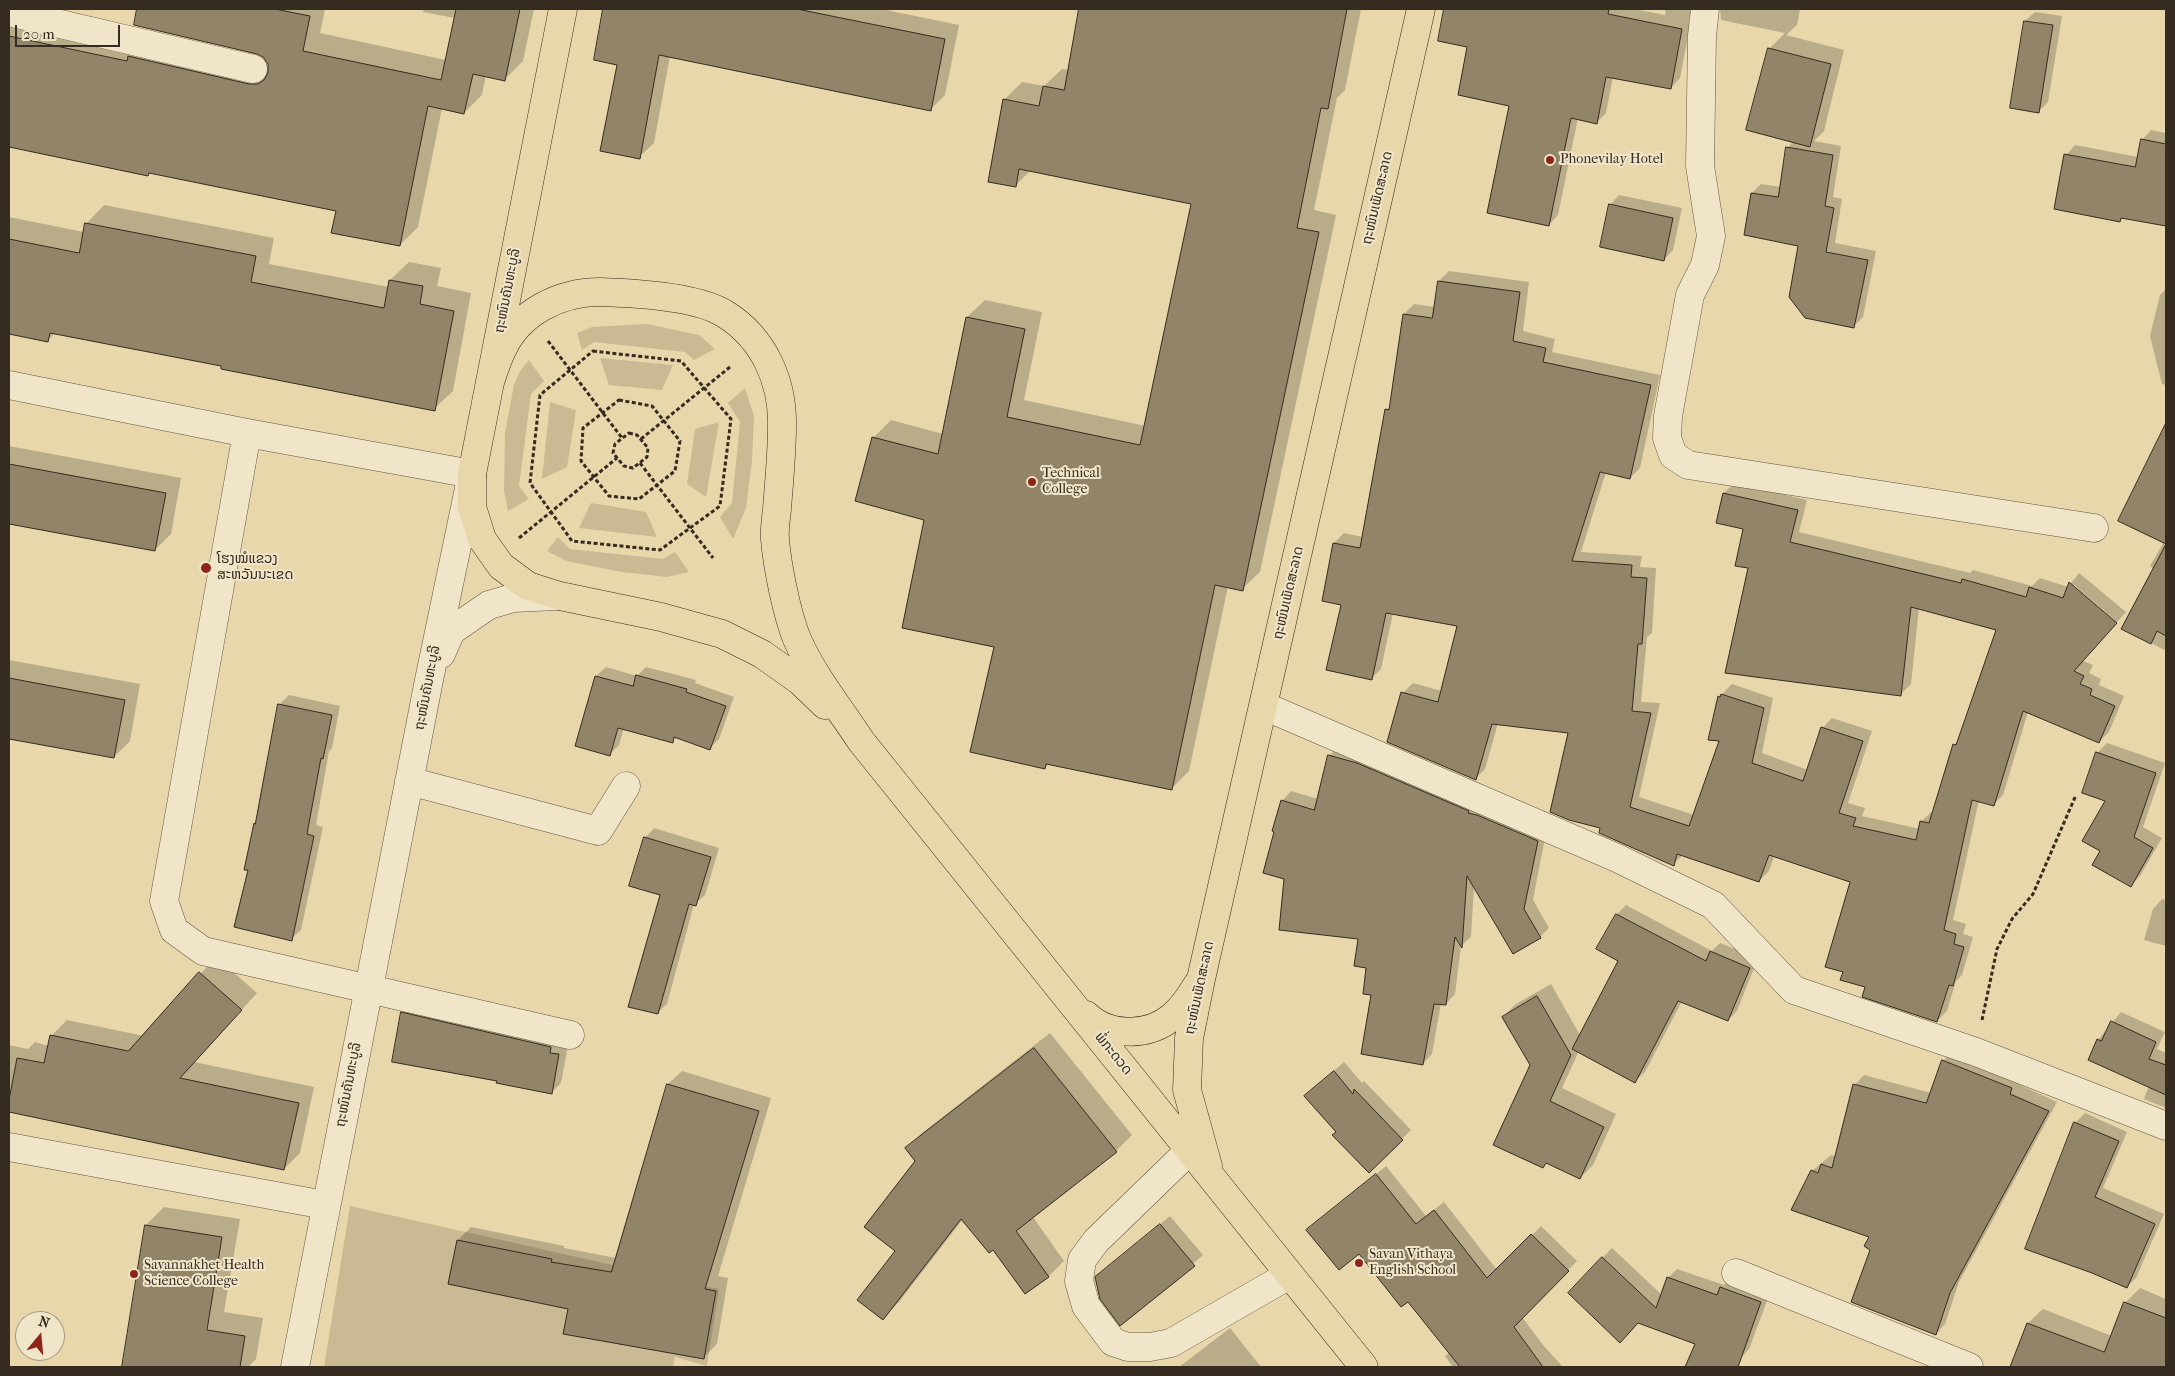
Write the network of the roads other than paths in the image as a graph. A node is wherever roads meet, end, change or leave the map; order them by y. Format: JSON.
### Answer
{"nodes":[{"id":1,"x":563,"y":9,"type":"edge"},
{"id":2,"x":1421,"y":9,"type":"edge"},
{"id":3,"x":1704,"y":9,"type":"edge"},
{"id":4,"x":9,"y":12,"type":"edge"},
{"id":5,"x":253,"y":69,"type":"dead end"},
{"id":6,"x":490,"y":382,"type":"junction"},
{"id":7,"x":9,"y":385,"type":"edge"},
{"id":8,"x":247,"y":433,"type":"junction"},
{"id":9,"x":472,"y":474,"type":"junction"},
{"id":10,"x":2094,"y":528,"type":"dead end"},
{"id":11,"x":560,"y":596,"type":"junction"},
{"id":12,"x":429,"y":680,"type":"junction"},
{"id":13,"x":1264,"y":706,"type":"junction"},
{"id":14,"x":861,"y":741,"type":"junction"},
{"id":15,"x":409,"y":781,"type":"junction"},
{"id":16,"x":626,"y":786,"type":"dead end"},
{"id":17,"x":1201,"y":980,"type":"junction"},
{"id":18,"x":368,"y":988,"type":"junction"},
{"id":19,"x":1070,"y":1001,"type":"junction"},
{"id":20,"x":570,"y":1035,"type":"dead end"},
{"id":21,"x":2166,"y":1126,"type":"edge"},
{"id":22,"x":9,"y":1147,"type":"edge"},
{"id":23,"x":1190,"y":1150,"type":"junction"},
{"id":24,"x":1212,"y":1177,"type":"junction"},
{"id":25,"x":325,"y":1205,"type":"junction"},
{"id":26,"x":1736,"y":1273,"type":"dead end"},
{"id":27,"x":1289,"y":1275,"type":"junction"},
{"id":28,"x":295,"y":1367,"type":"edge"},
{"id":29,"x":1364,"y":1367,"type":"edge"},
{"id":30,"x":1969,"y":1367,"type":"edge"}],
"edges":[{"from":1,"to":6,"type":"main road","name":"ຖະໜົນຄັນທະບູລີ"},
{"from":2,"to":13,"type":"main road","name":"ຖະໜົນເພັດສະລາດ"},
{"from":3,"to":10,"type":"street"},
{"from":4,"to":5,"type":"street"},
{"from":6,"to":9,"type":"main road","name":"ຖະໜົນຄັນທະບູລີ"},
{"from":6,"to":14,"type":"main road"},
{"from":7,"to":8,"type":"street"},
{"from":8,"to":9,"type":"street"},
{"from":8,"to":18,"type":"street"},
{"from":9,"to":11,"type":"main road"},
{"from":9,"to":12,"type":"street","name":"ຖະໜົນຄັນທະບູລີ"},
{"from":11,"to":12,"type":"street"},
{"from":11,"to":14,"type":"main road"},
{"from":12,"to":15,"type":"street","name":"ຖະໜົນຄັນທະບູລີ"},
{"from":13,"to":17,"type":"main road","name":"ຖະໜົນເພັດສະລາດ"},
{"from":13,"to":21,"type":"street"},
{"from":14,"to":19,"type":"main road","name":"ພໍ່ກະດວດ"},
{"from":15,"to":16,"type":"street"},
{"from":15,"to":18,"type":"street","name":"ຖະໜົນຄັນທະບູລີ"},
{"from":17,"to":19,"type":"main road"},
{"from":17,"to":24,"type":"main road","name":"ຖະໜົນເພັດສະລາດ"},
{"from":18,"to":20,"type":"street"},
{"from":18,"to":25,"type":"street","name":"ຖະໜົນຄັນທະບູລີ"},
{"from":19,"to":23,"type":"main road","name":"ພໍ່ກະດວດ"},
{"from":22,"to":25,"type":"street"},
{"from":23,"to":24,"type":"main road","name":"ພໍ່ກະດວດ"},
{"from":23,"to":27,"type":"street"},
{"from":24,"to":27,"type":"main road","name":"ພໍ່ກະດວດ"},
{"from":25,"to":28,"type":"street","name":"ຖະໜົນຄັນທະບູລີ"},
{"from":26,"to":30,"type":"street"},
{"from":27,"to":29,"type":"main road","name":"ພໍ່ກະດວດ"}]}
